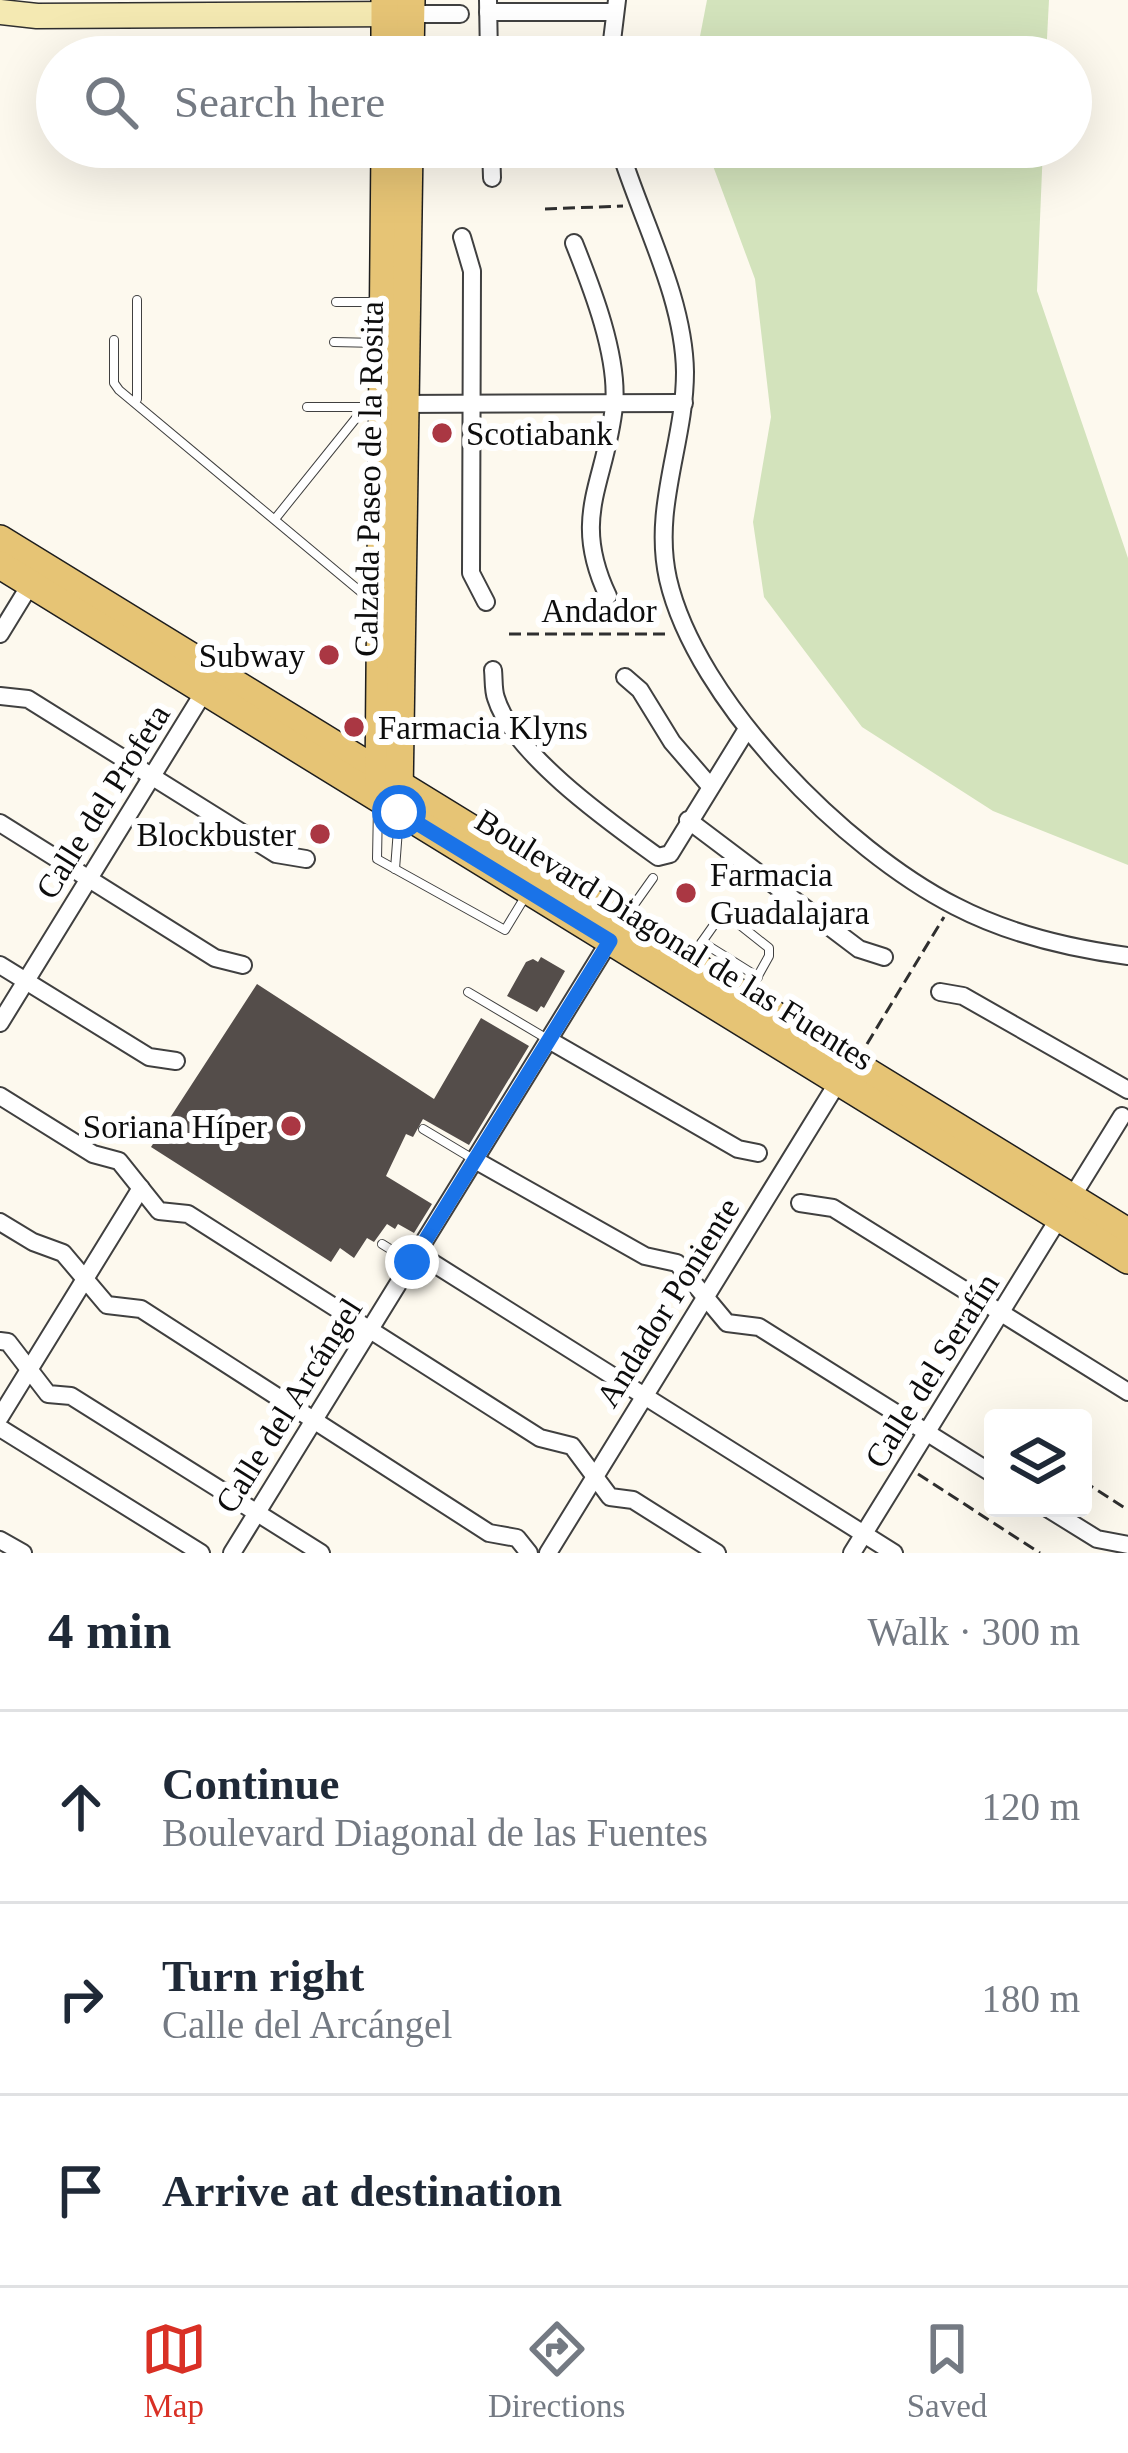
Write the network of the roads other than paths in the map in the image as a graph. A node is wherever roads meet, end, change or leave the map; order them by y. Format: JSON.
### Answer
{"nodes":[{"id":1,"x":488,"y":6,"type":"edge"},
{"id":2,"x":616,"y":6,"type":"edge"},
{"id":3,"x":398,"y":7,"type":"edge"},
{"id":4,"x":37,"y":8,"type":"edge"},
{"id":5,"x":0,"y":12,"type":"edge"},
{"id":6,"x":460,"y":14,"type":"dead end"},
{"id":7,"x":489,"y":36,"type":"edge"},
{"id":8,"x":612,"y":36,"type":"edge"},
{"id":9,"x":385,"y":168,"type":"edge"},
{"id":10,"x":407,"y":168,"type":"edge"},
{"id":11,"x":491,"y":168,"type":"edge"},
{"id":12,"x":626,"y":168,"type":"edge"},
{"id":13,"x":491,"y":178,"type":"dead end"},
{"id":14,"x":462,"y":237,"type":"dead end"},
{"id":15,"x":574,"y":243,"type":"dead end"},
{"id":16,"x":137,"y":300,"type":"dead end"},
{"id":17,"x":336,"y":302,"type":"dead end"},
{"id":18,"x":385,"y":302,"type":"junction"},
{"id":19,"x":114,"y":340,"type":"dead end"},
{"id":20,"x":334,"y":342,"type":"dead end"},
{"id":21,"x":385,"y":344,"type":"junction"},
{"id":22,"x":137,"y":398,"type":"dead end"},
{"id":23,"x":472,"y":402,"type":"junction"},
{"id":24,"x":614,"y":403,"type":"junction"},
{"id":25,"x":684,"y":403,"type":"junction"},
{"id":26,"x":385,"y":405,"type":"junction"},
{"id":27,"x":307,"y":407,"type":"dead end"},
{"id":28,"x":275,"y":519,"type":"junction"},
{"id":29,"x":0,"y":538,"type":"edge"},
{"id":30,"x":0,"y":566,"type":"edge"},
{"id":31,"x":30,"y":585,"type":"junction"},
{"id":32,"x":608,"y":596,"type":"dead end"},
{"id":33,"x":485,"y":602,"type":"dead end"},
{"id":34,"x":381,"y":608,"type":"junction"},
{"id":35,"x":0,"y":634,"type":"edge"},
{"id":36,"x":493,"y":670,"type":"dead end"},
{"id":37,"x":625,"y":676,"type":"dead end"},
{"id":38,"x":211,"y":682,"type":"junction"},
{"id":39,"x":0,"y":696,"type":"edge"},
{"id":40,"x":748,"y":728,"type":"junction"},
{"id":41,"x":152,"y":777,"type":"junction"},
{"id":42,"x":710,"y":786,"type":"junction"},
{"id":43,"x":389,"y":792,"type":"junction"},
{"id":44,"x":688,"y":820,"type":"junction"},
{"id":45,"x":0,"y":823,"type":"edge"},
{"id":46,"x":306,"y":860,"type":"dead end"},
{"id":47,"x":395,"y":869,"type":"junction"},
{"id":48,"x":653,"y":878,"type":"dead end"},
{"id":49,"x":89,"y":879,"type":"junction"},
{"id":50,"x":528,"y":891,"type":"junction"},
{"id":51,"x":616,"y":931,"type":"junction"},
{"id":52,"x":695,"y":952,"type":"junction"},
{"id":53,"x":1128,"y":956,"type":"edge"},
{"id":54,"x":884,"y":958,"type":"dead end"},
{"id":55,"x":0,"y":965,"type":"edge"},
{"id":56,"x":243,"y":965,"type":"dead end"},
{"id":57,"x":26,"y":981,"type":"junction"},
{"id":58,"x":752,"y":987,"type":"junction"},
{"id":59,"x":468,"y":992,"type":"dead end"},
{"id":60,"x":940,"y":992,"type":"dead end"},
{"id":61,"x":0,"y":1023,"type":"edge"},
{"id":62,"x":549,"y":1040,"type":"junction"},
{"id":63,"x":176,"y":1061,"type":"dead end"},
{"id":64,"x":838,"y":1082,"type":"junction"},
{"id":65,"x":1128,"y":1090,"type":"edge"},
{"id":66,"x":0,"y":1096,"type":"edge"},
{"id":67,"x":1122,"y":1116,"type":"dead end"},
{"id":68,"x":423,"y":1129,"type":"dead end"},
{"id":69,"x":758,"y":1153,"type":"dead end"},
{"id":70,"x":475,"y":1160,"type":"junction"},
{"id":71,"x":141,"y":1188,"type":"junction"},
{"id":72,"x":800,"y":1203,"type":"dead end"},
{"id":73,"x":1067,"y":1209,"type":"junction"},
{"id":74,"x":0,"y":1222,"type":"edge"},
{"id":75,"x":1128,"y":1232,"type":"edge"},
{"id":76,"x":382,"y":1244,"type":"dead end"},
{"id":77,"x":414,"y":1257,"type":"junction"},
{"id":78,"x":1128,"y":1260,"type":"edge"},
{"id":79,"x":85,"y":1279,"type":"junction"},
{"id":80,"x":705,"y":1297,"type":"junction"},
{"id":81,"x":1002,"y":1313,"type":"junction"},
{"id":82,"x":369,"y":1329,"type":"junction"},
{"id":83,"x":4,"y":1342,"type":"edge"},
{"id":84,"x":31,"y":1371,"type":"junction"},
{"id":85,"x":1128,"y":1392,"type":"edge"},
{"id":86,"x":645,"y":1394,"type":"junction"},
{"id":87,"x":0,"y":1417,"type":"edge"},
{"id":88,"x":314,"y":1420,"type":"junction"},
{"id":89,"x":0,"y":1428,"type":"edge"},
{"id":90,"x":928,"y":1432,"type":"junction"},
{"id":91,"x":984,"y":1468,"type":"edge"},
{"id":92,"x":596,"y":1474,"type":"junction"},
{"id":93,"x":257,"y":1512,"type":"junction"},
{"id":94,"x":1062,"y":1517,"type":"edge"},
{"id":95,"x":864,"y":1534,"type":"junction"},
{"id":96,"x":0,"y":1540,"type":"edge"},
{"id":97,"x":1128,"y":1544,"type":"edge"},
{"id":98,"x":523,"y":1545,"type":"edge"},
{"id":99,"x":23,"y":1553,"type":"edge"},
{"id":100,"x":200,"y":1553,"type":"edge"},
{"id":101,"x":232,"y":1553,"type":"edge"},
{"id":102,"x":321,"y":1553,"type":"edge"},
{"id":103,"x":548,"y":1553,"type":"edge"},
{"id":104,"x":717,"y":1553,"type":"edge"},
{"id":105,"x":852,"y":1553,"type":"edge"},
{"id":106,"x":894,"y":1553,"type":"edge"}],
"edges":[{"from":1,"to":2,"type":"street"},
{"from":1,"to":7,"type":"street"},
{"from":2,"to":8,"type":"street"},
{"from":3,"to":4,"type":"street"},
{"from":3,"to":6,"type":"street"},
{"from":4,"to":5,"type":"street"},
{"from":9,"to":18,"type":"main road","name":"Calzada Paseo de la Rosita"},
{"from":10,"to":26,"type":"main road","name":"Calzada Paseo de la Rosita"},
{"from":11,"to":13,"type":"street"},
{"from":12,"to":25,"type":"street"},
{"from":14,"to":23,"type":"street"},
{"from":15,"to":24,"type":"street"},
{"from":16,"to":22,"type":"lane"},
{"from":17,"to":18,"type":"lane"},
{"from":18,"to":21,"type":"main road","name":"Calzada Paseo de la Rosita"},
{"from":19,"to":28,"type":"lane"},
{"from":20,"to":21,"type":"lane"},
{"from":21,"to":26,"type":"main road","name":"Calzada Paseo de la Rosita"},
{"from":23,"to":24,"type":"street"},
{"from":23,"to":26,"type":"street"},
{"from":23,"to":33,"type":"street"},
{"from":24,"to":25,"type":"street"},
{"from":24,"to":32,"type":"street"},
{"from":25,"to":40,"type":"street"},
{"from":26,"to":27,"type":"lane"},
{"from":26,"to":28,"type":"lane"},
{"from":26,"to":34,"type":"main road","name":"Calzada Paseo de la Rosita"},
{"from":26,"to":43,"type":"main road","name":"Calzada Paseo de la Rosita"},
{"from":28,"to":34,"type":"lane"},
{"from":29,"to":38,"type":"main road","name":"Boulevard Diagonal de las Fuentes"},
{"from":30,"to":31,"type":"main road","name":"Boulevard Diagonal de las Fuentes"},
{"from":31,"to":35,"type":"street"},
{"from":31,"to":38,"type":"main road","name":"Boulevard Diagonal de las Fuentes"},
{"from":34,"to":43,"type":"main road","name":"Calzada Paseo de la Rosita"},
{"from":36,"to":44,"type":"street"},
{"from":37,"to":42,"type":"street"},
{"from":38,"to":41,"type":"street","name":"Calle del Profeta"},
{"from":38,"to":43,"type":"main road","name":"Boulevard Diagonal de las Fuentes"},
{"from":39,"to":41,"type":"street"},
{"from":40,"to":42,"type":"street"},
{"from":40,"to":53,"type":"street"},
{"from":41,"to":46,"type":"street"},
{"from":41,"to":49,"type":"street","name":"Calle del Profeta"},
{"from":42,"to":44,"type":"street"},
{"from":43,"to":47,"type":"lane"},
{"from":43,"to":47,"type":"lane"},
{"from":43,"to":50,"type":"main road","name":"Boulevard Diagonal de las Fuentes"},
{"from":43,"to":51,"type":"main road","name":"Boulevard Diagonal de las Fuentes"},
{"from":44,"to":54,"type":"street"},
{"from":45,"to":49,"type":"street"},
{"from":47,"to":50,"type":"lane"},
{"from":48,"to":51,"type":"lane"},
{"from":49,"to":56,"type":"street"},
{"from":49,"to":57,"type":"street","name":"Calle del Profeta"},
{"from":50,"to":51,"type":"main road","name":"Boulevard Diagonal de las Fuentes"},
{"from":51,"to":52,"type":"main road","name":"Boulevard Diagonal de las Fuentes"},
{"from":51,"to":62,"type":"street","name":"Calle del Arcángel"},
{"from":51,"to":64,"type":"main road","name":"Boulevard Diagonal de las Fuentes"},
{"from":52,"to":58,"type":"main road","name":"Boulevard Diagonal de las Fuentes"},
{"from":52,"to":58,"type":"lane"},
{"from":55,"to":57,"type":"street"},
{"from":57,"to":61,"type":"street","name":"Calle del Profeta"},
{"from":57,"to":63,"type":"street"},
{"from":58,"to":73,"type":"main road","name":"Boulevard Diagonal de las Fuentes"},
{"from":59,"to":62,"type":"lane"},
{"from":60,"to":65,"type":"street"},
{"from":62,"to":69,"type":"street"},
{"from":62,"to":70,"type":"street","name":"Calle del Arcángel"},
{"from":64,"to":73,"type":"main road","name":"Boulevard Diagonal de las Fuentes"},
{"from":64,"to":80,"type":"street","name":"Andador Poniente"},
{"from":66,"to":71,"type":"street"},
{"from":67,"to":73,"type":"street","name":"Calle del Serafín"},
{"from":68,"to":70,"type":"lane"},
{"from":70,"to":77,"type":"street","name":"Calle del Arcángel"},
{"from":70,"to":80,"type":"street"},
{"from":71,"to":79,"type":"street"},
{"from":71,"to":82,"type":"street"},
{"from":72,"to":81,"type":"street"},
{"from":73,"to":75,"type":"main road","name":"Boulevard Diagonal de las Fuentes"},
{"from":73,"to":78,"type":"main road","name":"Boulevard Diagonal de las Fuentes"},
{"from":73,"to":81,"type":"street","name":"Calle del Serafín"},
{"from":74,"to":79,"type":"street"},
{"from":76,"to":77,"type":"lane"},
{"from":77,"to":82,"type":"street","name":"Calle del Arcángel"},
{"from":77,"to":86,"type":"street"},
{"from":79,"to":84,"type":"street"},
{"from":79,"to":88,"type":"street"},
{"from":80,"to":86,"type":"street","name":"Andador Poniente"},
{"from":80,"to":90,"type":"street"},
{"from":81,"to":85,"type":"street"},
{"from":81,"to":90,"type":"street","name":"Calle del Serafín"},
{"from":82,"to":88,"type":"street","name":"Calle del Arcángel"},
{"from":82,"to":92,"type":"street"},
{"from":83,"to":84,"type":"street"},
{"from":84,"to":87,"type":"street"},
{"from":84,"to":93,"type":"street"},
{"from":86,"to":92,"type":"street","name":"Andador Poniente"},
{"from":86,"to":95,"type":"street"},
{"from":88,"to":93,"type":"street","name":"Calle del Arcángel"},
{"from":88,"to":98,"type":"street"},
{"from":89,"to":100,"type":"street"},
{"from":90,"to":91,"type":"street"},
{"from":90,"to":95,"type":"street","name":"Calle del Serafín"},
{"from":92,"to":103,"type":"street","name":"Andador Poniente"},
{"from":92,"to":104,"type":"street"},
{"from":93,"to":101,"type":"street","name":"Calle del Arcángel"},
{"from":93,"to":102,"type":"street"},
{"from":94,"to":97,"type":"street"},
{"from":95,"to":105,"type":"street","name":"Calle del Serafín"},
{"from":95,"to":106,"type":"street"},
{"from":96,"to":99,"type":"street"}]}
